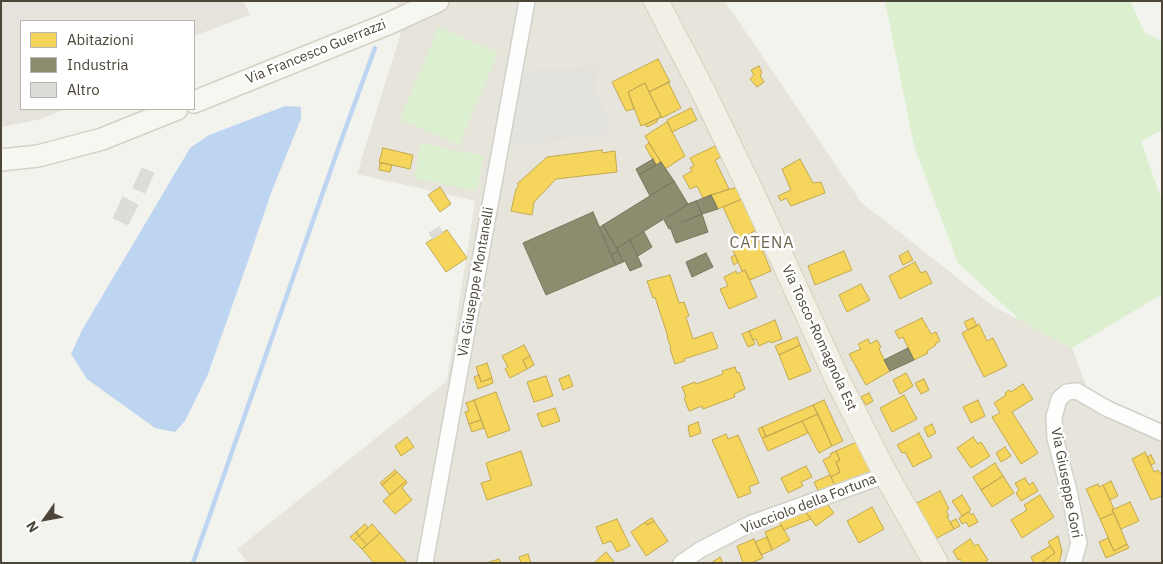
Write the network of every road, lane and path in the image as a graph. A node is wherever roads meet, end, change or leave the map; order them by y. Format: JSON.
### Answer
{"nodes":[{"id":1,"x":438,"y":1,"type":"edge"},
{"id":2,"x":527,"y":1,"type":"edge"},
{"id":3,"x":655,"y":2,"type":"edge"},
{"id":4,"x":195,"y":102,"type":"edge"},
{"id":5,"x":174,"y":110,"type":"edge"},
{"id":6,"x":1,"y":160,"type":"edge"},
{"id":7,"x":1162,"y":433,"type":"edge"},
{"id":8,"x":886,"y":475,"type":"junction"},
{"id":9,"x":425,"y":563,"type":"edge"},
{"id":10,"x":681,"y":563,"type":"edge"},
{"id":11,"x":936,"y":563,"type":"edge"},
{"id":12,"x":1074,"y":563,"type":"edge"}],
"edges":[{"from":1,"to":4,"type":"main road","name":"Via Francesco Guerrazzi"},
{"from":2,"to":9,"type":"street","name":"Via Giuseppe Montanelli"},
{"from":3,"to":8,"type":"main road","name":"Via Tosco-Romagnola Est"},
{"from":5,"to":6,"type":"main road"},
{"from":7,"to":12,"type":"street","name":"Via Giuseppe Gori"},
{"from":8,"to":10,"type":"street","name":"Viucciolo della Fortuna"},
{"from":8,"to":11,"type":"main road","name":"Via Tosco-Romagnola Est"}]}
